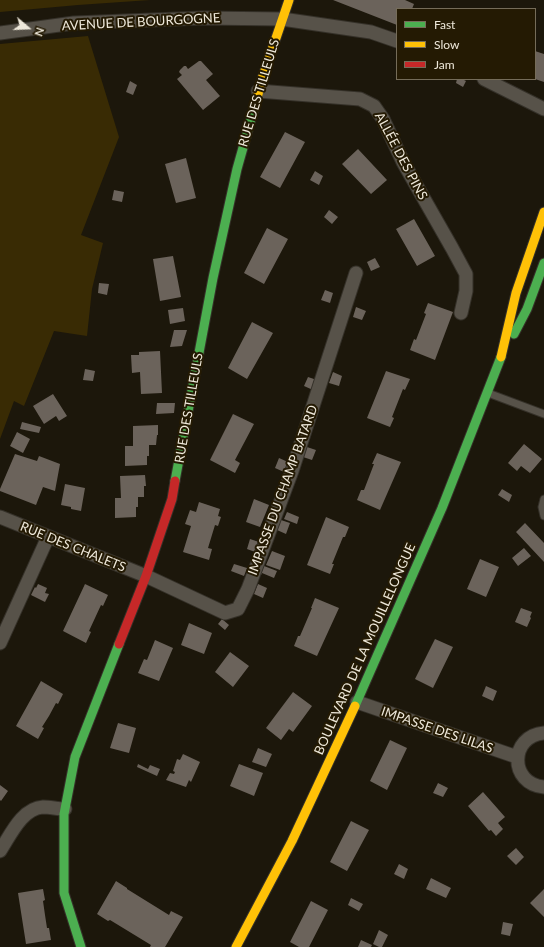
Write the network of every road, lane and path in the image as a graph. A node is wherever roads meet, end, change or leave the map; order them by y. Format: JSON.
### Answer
{"nodes":[{"id":1,"x":289,"y":0,"type":"edge"},
{"id":2,"x":282,"y":19,"type":"junction"},
{"id":3,"x":0,"y":33,"type":"edge"},
{"id":4,"x":396,"y":40,"type":"edge"},
{"id":5,"x":486,"y":80,"type":"edge"},
{"id":6,"x":258,"y":91,"type":"junction"},
{"id":7,"x":544,"y":109,"type":"edge"},
{"id":8,"x":544,"y":212,"type":"edge"},
{"id":9,"x":544,"y":263,"type":"edge"},
{"id":10,"x":356,"y":273,"type":"dead end"},
{"id":11,"x":461,"y":313,"type":"dead end"},
{"id":12,"x":502,"y":354,"type":"junction"},
{"id":13,"x":488,"y":392,"type":"junction"},
{"id":14,"x":544,"y":414,"type":"edge"},
{"id":15,"x":544,"y":499,"type":"edge"},
{"id":16,"x":544,"y":516,"type":"edge"},
{"id":17,"x":0,"y":517,"type":"edge"},
{"id":18,"x":48,"y":537,"type":"junction"},
{"id":19,"x":146,"y":576,"type":"junction"},
{"id":20,"x":0,"y":643,"type":"edge"},
{"id":21,"x":357,"y":702,"type":"junction"},
{"id":22,"x":544,"y":733,"type":"edge"},
{"id":23,"x":517,"y":757,"type":"junction"},
{"id":24,"x":544,"y":787,"type":"edge"},
{"id":25,"x":65,"y":809,"type":"junction"},
{"id":26,"x":0,"y":851,"type":"edge"},
{"id":27,"x":81,"y":947,"type":"edge"},
{"id":28,"x":236,"y":947,"type":"edge"}],
"edges":[{"from":1,"to":2,"type":"street","name":"RUE DES TILLEULS"},
{"from":2,"to":3,"type":"street","name":"AVENUE DE BOURGOGNE"},
{"from":2,"to":4,"type":"street","name":"AVENUE DE BOURGOGNE"},
{"from":2,"to":6,"type":"street","name":"RUE DES TILLEULS"},
{"from":5,"to":7,"type":"street"},
{"from":6,"to":11,"type":"street","name":"ALLÉE DES PINS"},
{"from":6,"to":19,"type":"street","name":"RUE DES TILLEULS"},
{"from":8,"to":12,"type":"street","name":"BOULEVARD DE LA MOUILLELONGUE"},
{"from":9,"to":12,"type":"street","name":"BOULEVARD DE LA MOUILLELONGUE"},
{"from":10,"to":19,"type":"street","name":"IMPASSE DU CHAMP BATARD"},
{"from":12,"to":13,"type":"street","name":"BOULEVARD DE LA MOUILLELONGUE"},
{"from":13,"to":14,"type":"lane"},
{"from":13,"to":21,"type":"street","name":"BOULEVARD DE LA MOUILLELONGUE"},
{"from":15,"to":16,"type":"lane"},
{"from":17,"to":18,"type":"street","name":"RUE DES CHALETS"},
{"from":18,"to":19,"type":"street","name":"RUE DES CHALETS"},
{"from":18,"to":20,"type":"street"},
{"from":19,"to":25,"type":"street","name":"RUE DES TILLEULS"},
{"from":21,"to":23,"type":"street","name":"IMPASSE DES LILAS"},
{"from":21,"to":28,"type":"street","name":"BOULEVARD DE LA MOUILLELONGUE"},
{"from":22,"to":23,"type":"street"},
{"from":23,"to":24,"type":"street"},
{"from":25,"to":26,"type":"street"},
{"from":25,"to":27,"type":"street","name":"RUE DES TILLEULS"}]}
